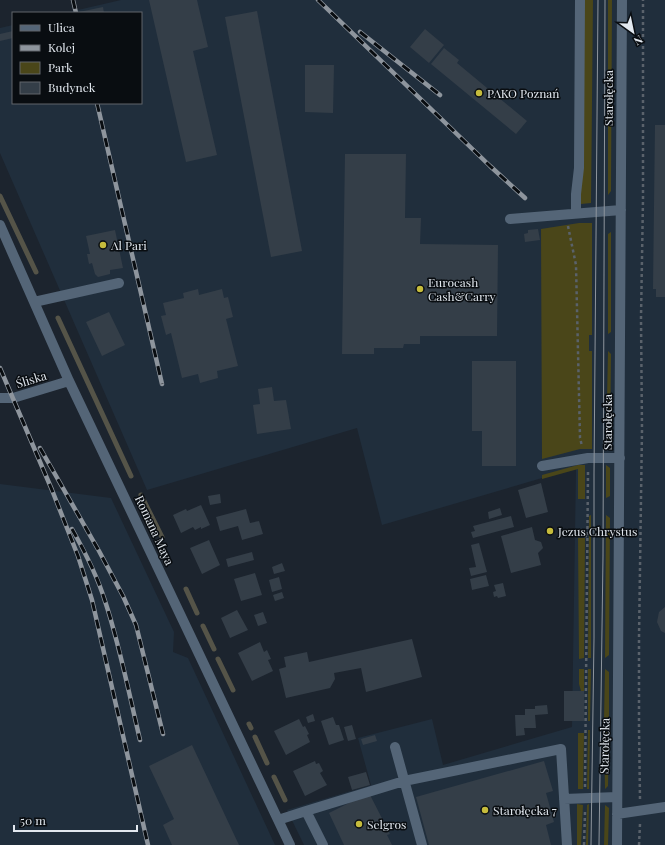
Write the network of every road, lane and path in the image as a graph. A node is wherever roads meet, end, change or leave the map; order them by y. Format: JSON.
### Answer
{"nodes":[{"id":1,"x":580,"y":0,"type":"edge"},
{"id":2,"x":622,"y":0,"type":"edge"},
{"id":3,"x":643,"y":0,"type":"edge"},
{"id":4,"x":620,"y":210,"type":"junction"},
{"id":5,"x":571,"y":213,"type":"junction"},
{"id":6,"x":510,"y":219,"type":"dead end"},
{"id":7,"x":0,"y":225,"type":"edge"},
{"id":8,"x":119,"y":283,"type":"dead end"},
{"id":9,"x":34,"y":302,"type":"junction"},
{"id":10,"x":69,"y":381,"type":"junction"},
{"id":11,"x":0,"y":398,"type":"edge"},
{"id":12,"x":588,"y":458,"type":"junction"},
{"id":13,"x":620,"y":458,"type":"junction"},
{"id":14,"x":542,"y":466,"type":"dead end"},
{"id":15,"x":578,"y":536,"type":"dead end"},
{"id":16,"x":587,"y":536,"type":"junction"},
{"id":17,"x":395,"y":747,"type":"dead end"},
{"id":18,"x":404,"y":781,"type":"junction"},
{"id":19,"x":617,"y":797,"type":"junction"},
{"id":20,"x":585,"y":798,"type":"junction"},
{"id":21,"x":564,"y":799,"type":"junction"},
{"id":22,"x":665,"y":807,"type":"edge"},
{"id":23,"x":641,"y":810,"type":"junction"},
{"id":24,"x":306,"y":811,"type":"junction"},
{"id":25,"x":617,"y":814,"type":"junction"},
{"id":26,"x":278,"y":820,"type":"junction"},
{"id":27,"x":290,"y":845,"type":"edge"},
{"id":28,"x":323,"y":845,"type":"edge"},
{"id":29,"x":422,"y":845,"type":"edge"},
{"id":30,"x":567,"y":845,"type":"edge"},
{"id":31,"x":584,"y":845,"type":"edge"},
{"id":32,"x":617,"y":845,"type":"edge"},
{"id":33,"x":639,"y":845,"type":"edge"}],
"edges":[{"from":1,"to":5,"type":"street"},
{"from":2,"to":4,"type":"street","name":"Starołęcka"},
{"from":3,"to":23,"type":"path"},
{"from":4,"to":5,"type":"street"},
{"from":4,"to":13,"type":"street","name":"Starołęcka"},
{"from":5,"to":6,"type":"street"},
{"from":5,"to":12,"type":"path"},
{"from":7,"to":9,"type":"street","name":"Romana Maya"},
{"from":8,"to":9,"type":"street"},
{"from":9,"to":10,"type":"street","name":"Romana Maya"},
{"from":10,"to":11,"type":"street","name":"Śliska"},
{"from":10,"to":26,"type":"street","name":"Romana Maya"},
{"from":12,"to":13,"type":"street"},
{"from":12,"to":14,"type":"street"},
{"from":12,"to":16,"type":"path"},
{"from":13,"to":19,"type":"street","name":"Starołęcka"},
{"from":15,"to":16,"type":"path"},
{"from":16,"to":20,"type":"path"},
{"from":17,"to":18,"type":"street"},
{"from":18,"to":21,"type":"street"},
{"from":18,"to":24,"type":"street"},
{"from":18,"to":29,"type":"street"},
{"from":19,"to":20,"type":"street"},
{"from":19,"to":25,"type":"street","name":"Starołęcka"},
{"from":20,"to":21,"type":"street"},
{"from":20,"to":31,"type":"path"},
{"from":21,"to":30,"type":"street"},
{"from":22,"to":23,"type":"street"},
{"from":23,"to":25,"type":"street"},
{"from":23,"to":33,"type":"path"},
{"from":24,"to":26,"type":"street"},
{"from":24,"to":28,"type":"street"},
{"from":25,"to":32,"type":"street","name":"Starołęcka"},
{"from":26,"to":27,"type":"street","name":"Romana Maya"}]}
